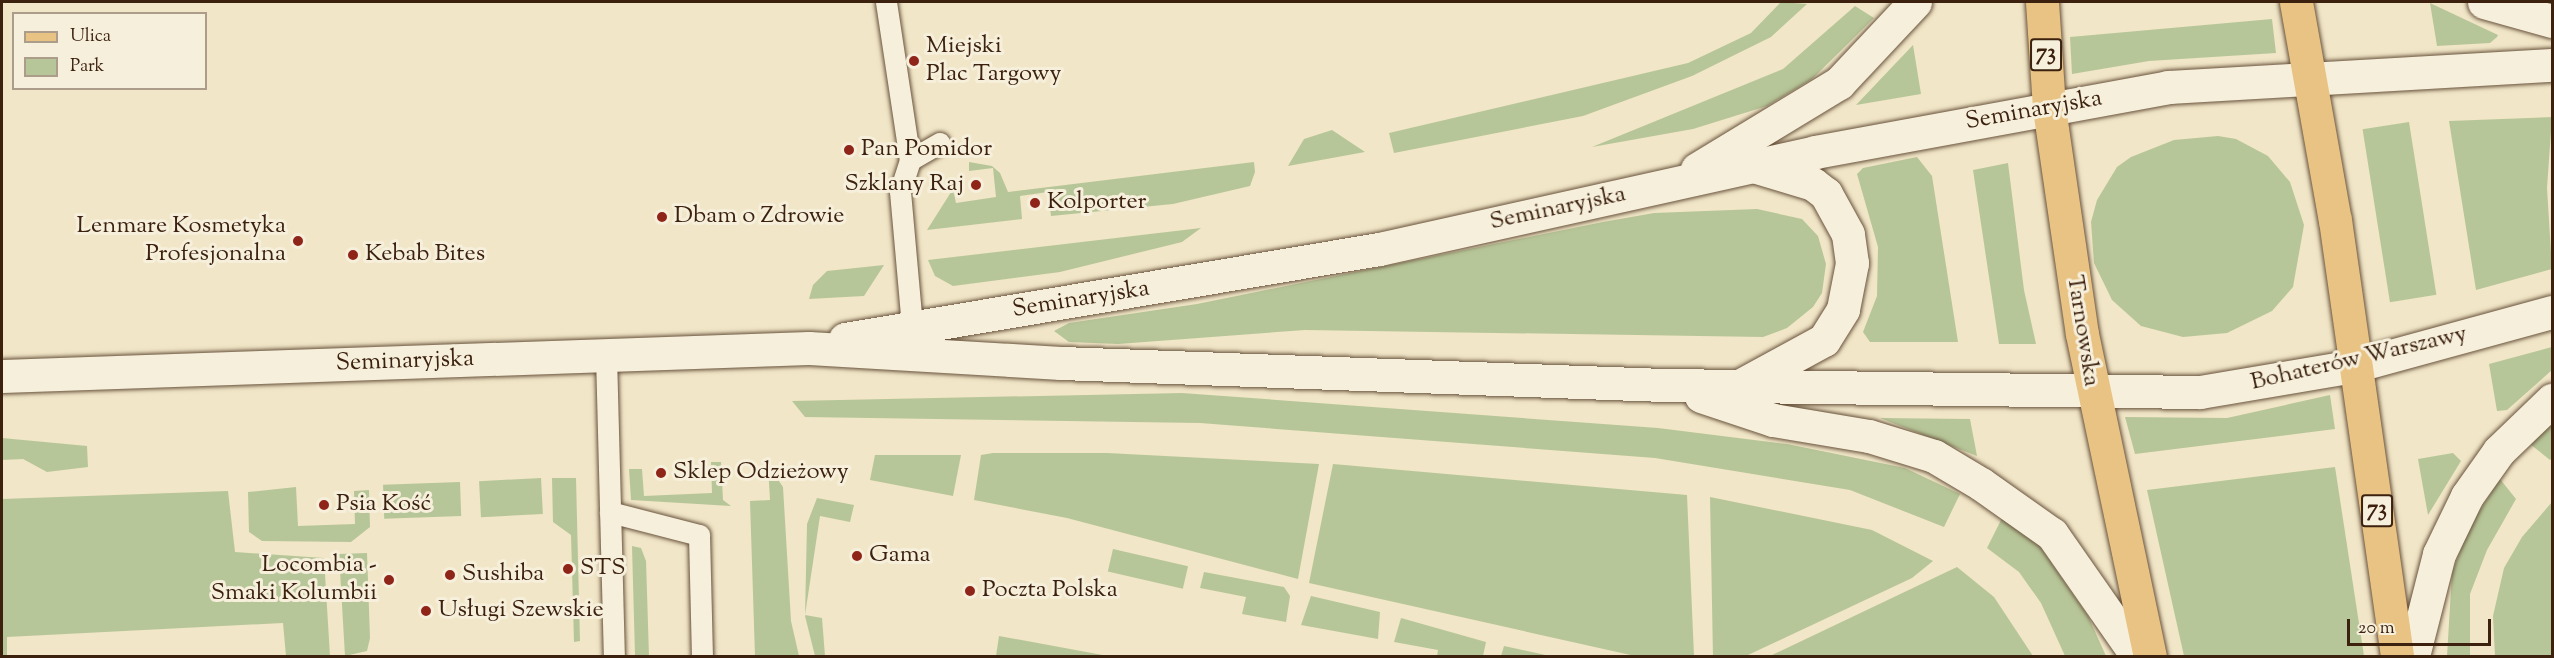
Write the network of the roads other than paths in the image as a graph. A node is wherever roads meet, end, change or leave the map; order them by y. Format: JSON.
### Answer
{"nodes":[{"id":1,"x":886,"y":2,"type":"edge"},
{"id":2,"x":1915,"y":2,"type":"edge"},
{"id":3,"x":2042,"y":2,"type":"edge"},
{"id":4,"x":2296,"y":2,"type":"edge"},
{"id":5,"x":2484,"y":2,"type":"edge"},
{"id":6,"x":2553,"y":21,"type":"edge"},
{"id":7,"x":2553,"y":65,"type":"edge"},
{"id":8,"x":2307,"y":79,"type":"junction"},
{"id":9,"x":2049,"y":108,"type":"junction"},
{"id":10,"x":940,"y":143,"type":"dead end"},
{"id":11,"x":910,"y":160,"type":"junction"},
{"id":12,"x":1755,"y":166,"type":"junction"},
{"id":13,"x":1667,"y":186,"type":"junction"},
{"id":14,"x":2553,"y":312,"type":"edge"},
{"id":15,"x":912,"y":326,"type":"junction"},
{"id":16,"x":809,"y":348,"type":"junction"},
{"id":17,"x":606,"y":355,"type":"junction"},
{"id":18,"x":2354,"y":366,"type":"junction"},
{"id":19,"x":2,"y":375,"type":"edge"},
{"id":20,"x":1665,"y":385,"type":"junction"},
{"id":21,"x":1739,"y":386,"type":"junction"},
{"id":22,"x":2091,"y":390,"type":"junction"},
{"id":23,"x":2553,"y":400,"type":"edge"},
{"id":24,"x":610,"y":512,"type":"junction"},
{"id":25,"x":614,"y":657,"type":"edge"},
{"id":26,"x":702,"y":657,"type":"edge"},
{"id":27,"x":2137,"y":657,"type":"edge"},
{"id":28,"x":2150,"y":657,"type":"edge"},
{"id":29,"x":2397,"y":657,"type":"edge"},
{"id":30,"x":2413,"y":657,"type":"edge"}],
"edges":[{"from":1,"to":11,"type":"lane"},
{"from":2,"to":13,"type":"street"},
{"from":3,"to":9,"type":"main road","name":"Tarnowska","number":"73"},
{"from":4,"to":8,"type":"main road","number":"73"},
{"from":5,"to":6,"type":"street"},
{"from":7,"to":8,"type":"street"},
{"from":8,"to":9,"type":"street","name":"Seminaryjska"},
{"from":8,"to":18,"type":"main road","number":"73"},
{"from":9,"to":12,"type":"street","name":"Seminaryjska"},
{"from":9,"to":22,"type":"main road","name":"Tarnowska","number":"73"},
{"from":10,"to":11,"type":"lane"},
{"from":11,"to":15,"type":"lane"},
{"from":12,"to":13,"type":"street","name":"Seminaryjska"},
{"from":12,"to":21,"type":"street"},
{"from":13,"to":15,"type":"street","name":"Seminaryjska"},
{"from":14,"to":18,"type":"street","name":"Bohaterów Warszawy"},
{"from":15,"to":16,"type":"street","name":"Seminaryjska"},
{"from":16,"to":17,"type":"street","name":"Seminaryjska"},
{"from":16,"to":20,"type":"street","name":"Seminaryjska"},
{"from":17,"to":19,"type":"street","name":"Seminaryjska"},
{"from":17,"to":24,"type":"lane"},
{"from":18,"to":22,"type":"street","name":"Bohaterów Warszawy"},
{"from":18,"to":29,"type":"main road","number":"73"},
{"from":20,"to":21,"type":"street","name":"Seminaryjska"},
{"from":20,"to":27,"type":"street"},
{"from":21,"to":22,"type":"street","name":"Seminaryjska"},
{"from":22,"to":28,"type":"main road","name":"Tarnowska","number":"73"},
{"from":23,"to":30,"type":"street"},
{"from":24,"to":25,"type":"lane"},
{"from":24,"to":26,"type":"lane"}]}
